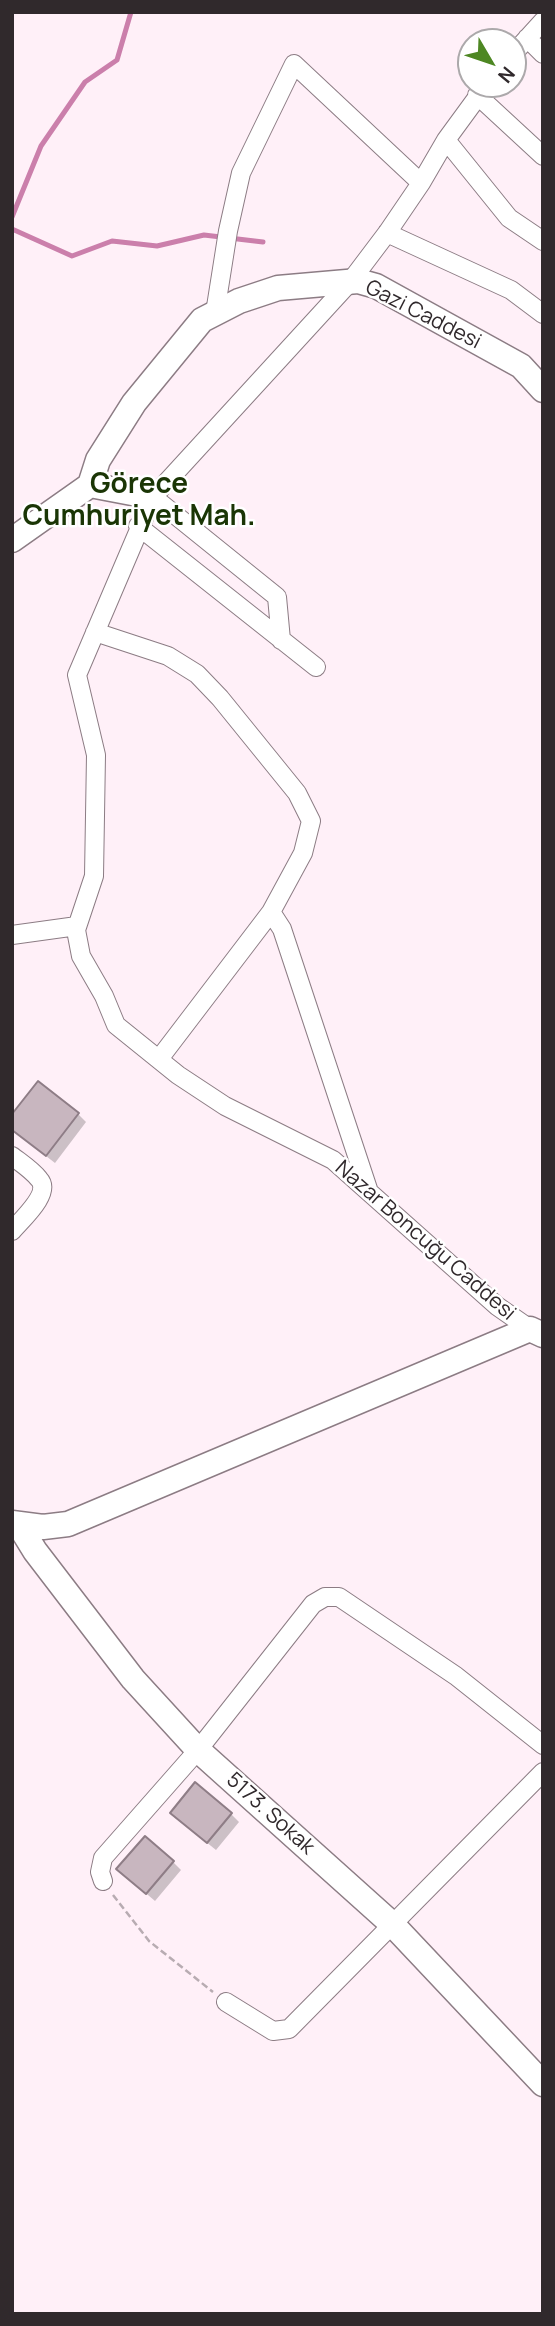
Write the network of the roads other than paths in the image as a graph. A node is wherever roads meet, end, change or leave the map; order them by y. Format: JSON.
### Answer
{"nodes":[{"id":1,"x":543,"y":21,"type":"edge"},
{"id":2,"x":527,"y":38,"type":"joint"},
{"id":3,"x":543,"y":54,"type":"edge"},
{"id":4,"x":476,"y":98,"type":"edge"},
{"id":5,"x":489,"y":98,"type":"edge"},
{"id":6,"x":446,"y":140,"type":"junction"},
{"id":7,"x":543,"y":156,"type":"edge"},
{"id":8,"x":421,"y":183,"type":"junction"},
{"id":9,"x":387,"y":233,"type":"junction"},
{"id":10,"x":543,"y":241,"type":"edge"},
{"id":11,"x":349,"y":282,"type":"junction"},
{"id":12,"x":215,"y":313,"type":"junction"},
{"id":13,"x":543,"y":314,"type":"edge"},
{"id":14,"x":543,"y":390,"type":"edge"},
{"id":15,"x":90,"y":485,"type":"junction"},
{"id":16,"x":153,"y":497,"type":"junction"},
{"id":17,"x":138,"y":526,"type":"junction"},
{"id":18,"x":12,"y":540,"type":"edge"},
{"id":19,"x":95,"y":632,"type":"junction"},
{"id":20,"x":281,"y":640,"type":"junction"},
{"id":21,"x":316,"y":667,"type":"dead end"},
{"id":22,"x":271,"y":912,"type":"junction"},
{"id":23,"x":77,"y":926,"type":"junction"},
{"id":24,"x":12,"y":934,"type":"edge"},
{"id":25,"x":159,"y":1059,"type":"junction"},
{"id":26,"x":12,"y":1156,"type":"edge"},
{"id":27,"x":369,"y":1192,"type":"junction"},
{"id":28,"x":12,"y":1231,"type":"edge"},
{"id":29,"x":536,"y":1332,"type":"edge"},
{"id":30,"x":16,"y":1524,"type":"edge"},
{"id":31,"x":543,"y":1745,"type":"edge"},
{"id":32,"x":198,"y":1750,"type":"junction"},
{"id":33,"x":543,"y":1772,"type":"edge"},
{"id":34,"x":103,"y":1881,"type":"road end"},
{"id":35,"x":393,"y":1925,"type":"junction"},
{"id":36,"x":226,"y":2002,"type":"road end"},
{"id":37,"x":543,"y":2084,"type":"edge"}],
"edges":[{"from":1,"to":2,"type":"street"},
{"from":2,"to":3,"type":"street"},
{"from":4,"to":6,"type":"street"},
{"from":5,"to":7,"type":"street"},
{"from":6,"to":8,"type":"street"},
{"from":6,"to":10,"type":"street"},
{"from":8,"to":9,"type":"street"},
{"from":8,"to":12,"type":"street"},
{"from":9,"to":11,"type":"street"},
{"from":9,"to":13,"type":"street"},
{"from":11,"to":12,"type":"street","name":"Gazi Caddesi"},
{"from":11,"to":14,"type":"street","name":"Gazi Caddesi"},
{"from":11,"to":16,"type":"street"},
{"from":12,"to":15,"type":"street","name":"Gazi Caddesi"},
{"from":15,"to":16,"type":"street"},
{"from":15,"to":18,"type":"street"},
{"from":16,"to":17,"type":"street"},
{"from":16,"to":20,"type":"street"},
{"from":17,"to":19,"type":"street"},
{"from":17,"to":20,"type":"street"},
{"from":19,"to":22,"type":"street"},
{"from":19,"to":23,"type":"street"},
{"from":20,"to":21,"type":"street"},
{"from":22,"to":25,"type":"street"},
{"from":22,"to":27,"type":"street"},
{"from":23,"to":24,"type":"street"},
{"from":23,"to":25,"type":"street","name":"Nazar Boncuğu Caddesi"},
{"from":25,"to":27,"type":"street","name":"Nazar Boncuğu Caddesi"},
{"from":26,"to":28,"type":"street"},
{"from":27,"to":29,"type":"street","name":"Nazar Boncuğu Caddesi"},
{"from":29,"to":30,"type":"street"},
{"from":30,"to":32,"type":"street","name":"5173. Sokak"},
{"from":31,"to":32,"type":"street"},
{"from":32,"to":34,"type":"street"},
{"from":32,"to":35,"type":"street","name":"5173. Sokak"},
{"from":33,"to":35,"type":"street"},
{"from":35,"to":36,"type":"street"},
{"from":35,"to":37,"type":"street","name":"5173. Sokak"}]}
